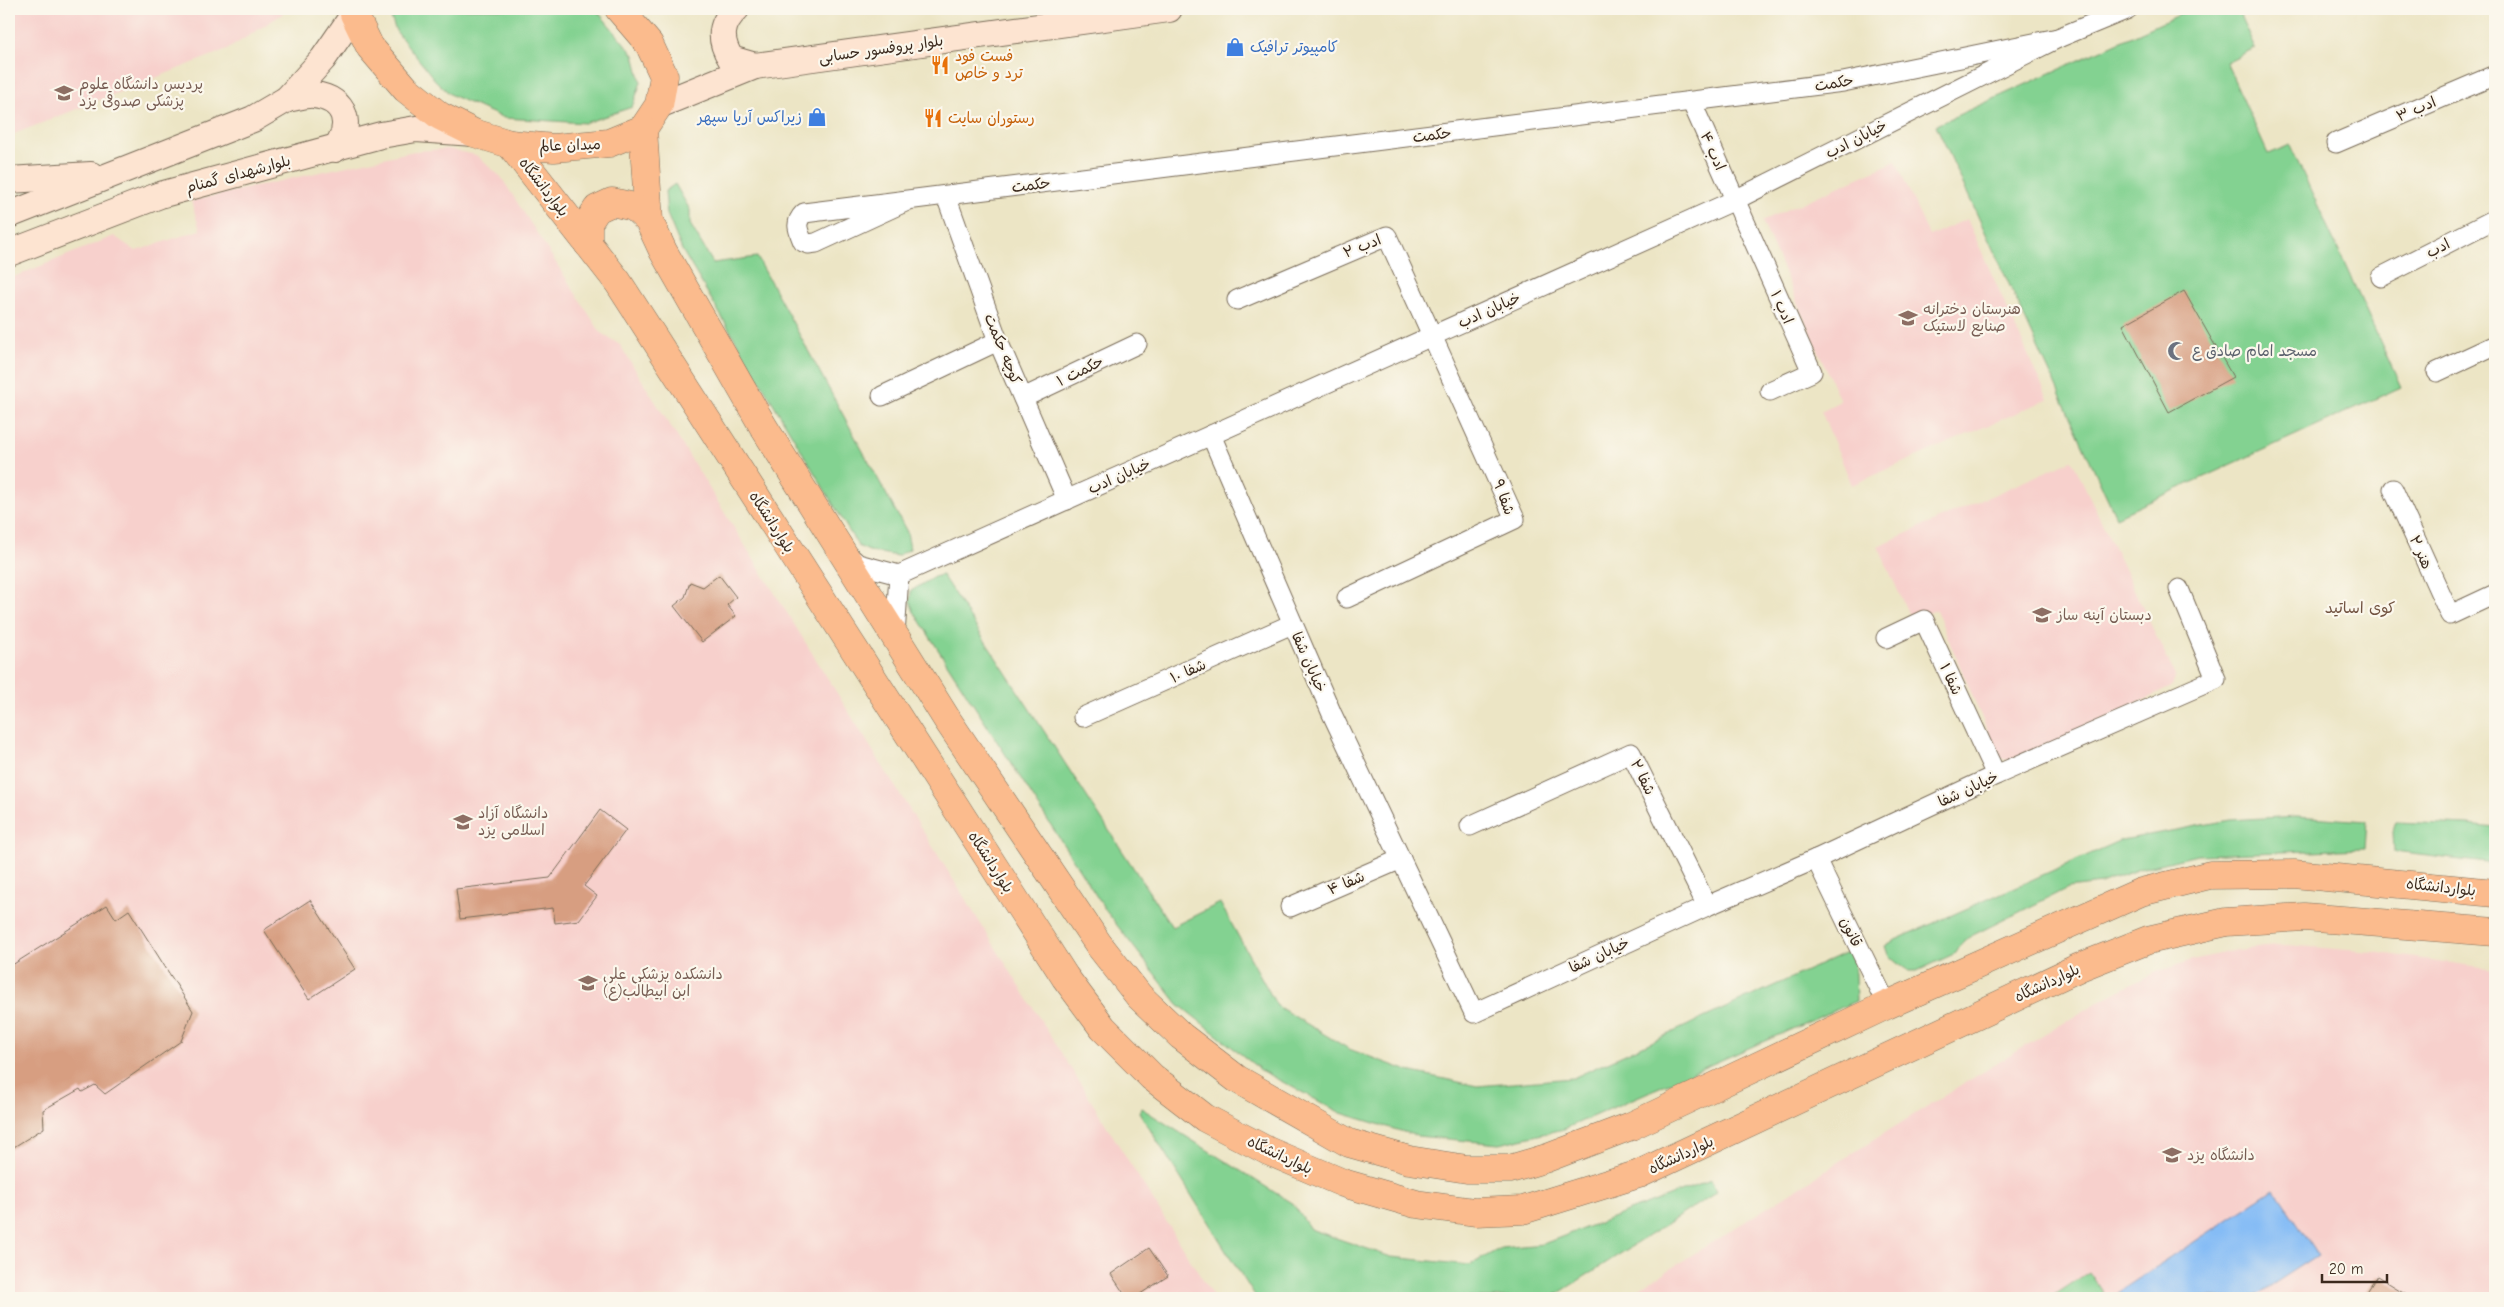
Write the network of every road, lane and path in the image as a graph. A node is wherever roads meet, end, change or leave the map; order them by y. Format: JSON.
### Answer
{"nodes":[{"id":1,"x":619,"y":9,"type":"edge"},
{"id":2,"x":736,"y":9,"type":"edge"},
{"id":3,"x":1169,"y":9,"type":"edge"},
{"id":4,"x":2128,"y":9,"type":"edge"},
{"id":5,"x":355,"y":11,"type":"edge"},
{"id":6,"x":2058,"y":38,"type":"junction"},
{"id":7,"x":755,"y":66,"type":"junction"},
{"id":8,"x":2495,"y":75,"type":"edge"},
{"id":9,"x":287,"y":99,"type":"junction"},
{"id":10,"x":1692,"y":102,"type":"junction"},
{"id":11,"x":659,"y":105,"type":"junction"},
{"id":12,"x":643,"y":129,"type":"junction"},
{"id":13,"x":474,"y":133,"type":"junction"},
{"id":14,"x":2336,"y":143,"type":"dead end"},
{"id":15,"x":510,"y":144,"type":"junction"},
{"id":16,"x":335,"y":150,"type":"junction"},
{"id":17,"x":116,"y":173,"type":"junction"},
{"id":18,"x":9,"y":180,"type":"edge"},
{"id":19,"x":946,"y":196,"type":"junction"},
{"id":20,"x":1735,"y":200,"type":"junction"},
{"id":21,"x":906,"y":201,"type":"junction"},
{"id":22,"x":9,"y":214,"type":"edge"},
{"id":23,"x":2495,"y":219,"type":"edge"},
{"id":24,"x":648,"y":221,"type":"junction"},
{"id":25,"x":588,"y":244,"type":"junction"},
{"id":26,"x":9,"y":253,"type":"edge"},
{"id":27,"x":2381,"y":277,"type":"dead end"},
{"id":28,"x":1237,"y":300,"type":"dead end"},
{"id":29,"x":1433,"y":335,"type":"junction"},
{"id":30,"x":998,"y":341,"type":"junction"},
{"id":31,"x":1136,"y":344,"type":"dead end"},
{"id":32,"x":2495,"y":345,"type":"edge"},
{"id":33,"x":2437,"y":372,"type":"dead end"},
{"id":34,"x":1770,"y":391,"type":"dead end"},
{"id":35,"x":882,"y":396,"type":"dead end"},
{"id":36,"x":1023,"y":398,"type":"junction"},
{"id":37,"x":1211,"y":435,"type":"junction"},
{"id":38,"x":2392,"y":489,"type":"dead end"},
{"id":39,"x":1066,"y":500,"type":"junction"},
{"id":40,"x":839,"y":546,"type":"junction"},
{"id":41,"x":899,"y":575,"type":"junction"},
{"id":42,"x":2179,"y":589,"type":"dead end"},
{"id":43,"x":2495,"y":594,"type":"edge"},
{"id":44,"x":1347,"y":598,"type":"dead end"},
{"id":45,"x":1292,"y":624,"type":"junction"},
{"id":46,"x":896,"y":636,"type":"junction"},
{"id":47,"x":1886,"y":638,"type":"dead end"},
{"id":48,"x":1083,"y":717,"type":"dead end"},
{"id":49,"x":1996,"y":775,"type":"junction"},
{"id":50,"x":1470,"y":826,"type":"dead end"},
{"id":51,"x":1401,"y":859,"type":"junction"},
{"id":52,"x":1816,"y":859,"type":"junction"},
{"id":53,"x":2495,"y":892,"type":"edge"},
{"id":54,"x":1707,"y":906,"type":"junction"},
{"id":55,"x":1290,"y":907,"type":"dead end"},
{"id":56,"x":2495,"y":932,"type":"edge"},
{"id":57,"x":1887,"y":1005,"type":"junction"}],
"edges":[{"from":1,"to":11,"type":"main road"},
{"from":2,"to":7,"type":"main road"},
{"from":3,"to":7,"type":"main road","name":"بلوار پروفسور حسابی"},
{"from":4,"to":6,"type":"street","name":"خیابان ادب"},
{"from":5,"to":9,"type":"main road"},
{"from":5,"to":13,"type":"main road","name":"میدان عالم"},
{"from":6,"to":10,"type":"street","name":"حکمت"},
{"from":6,"to":20,"type":"street","name":"خیابان ادب"},
{"from":7,"to":11,"type":"main road","name":"بلوار پروفسور حسابی"},
{"from":8,"to":14,"type":"street","name":"ادب ۳"},
{"from":9,"to":16,"type":"main road"},
{"from":9,"to":17,"type":"main road"},
{"from":10,"to":19,"type":"street","name":"حکمت"},
{"from":10,"to":20,"type":"street","name":"ادب ۴"},
{"from":11,"to":12,"type":"main road"},
{"from":12,"to":15,"type":"main road","name":"میدان عالم"},
{"from":12,"to":24,"type":"main road","name":"بلواردانشگاه"},
{"from":13,"to":15,"type":"main road","name":"میدان عالم"},
{"from":13,"to":16,"type":"main road","name":"بلوارشهدای گمنام"},
{"from":15,"to":25,"type":"main road","name":"بلواردانشگاه"},
{"from":16,"to":26,"type":"main road","name":"بلوارشهدای گمنام"},
{"from":17,"to":18,"type":"main road"},
{"from":17,"to":22,"type":"main road"},
{"from":19,"to":21,"type":"street","name":"حکمت"},
{"from":19,"to":30,"type":"street","name":"کوچه حکمت"},
{"from":20,"to":29,"type":"street","name":"خیابان ادب"},
{"from":20,"to":34,"type":"street","name":"ادب ۱"},
{"from":21,"to":21,"type":"street","name":"حکمت"},
{"from":23,"to":27,"type":"street","name":"ادب"},
{"from":24,"to":25,"type":"main road"},
{"from":24,"to":40,"type":"main road","name":"بلواردانشگاه"},
{"from":25,"to":56,"type":"main road","name":"بلواردانشگاه"},
{"from":28,"to":29,"type":"street","name":"ادب ۲"},
{"from":29,"to":37,"type":"street","name":"خیابان ادب"},
{"from":29,"to":44,"type":"street","name":"شفا ۹"},
{"from":30,"to":35,"type":"street"},
{"from":30,"to":36,"type":"street","name":"کوچه حکمت"},
{"from":31,"to":36,"type":"street","name":"حکمت ۱"},
{"from":32,"to":33,"type":"street"},
{"from":36,"to":39,"type":"street","name":"کوچه حکمت"},
{"from":37,"to":39,"type":"street","name":"خیابان ادب"},
{"from":37,"to":45,"type":"street","name":"خیابان شفا"},
{"from":38,"to":43,"type":"street","name":"هنر ۲"},
{"from":39,"to":41,"type":"street","name":"خیابان ادب"},
{"from":40,"to":41,"type":"street"},
{"from":40,"to":46,"type":"main road","name":"بلواردانشگاه"},
{"from":41,"to":46,"type":"street"},
{"from":42,"to":49,"type":"street","name":"خیابان شفا"},
{"from":45,"to":48,"type":"street","name":"شفا ۱۰"},
{"from":45,"to":51,"type":"street","name":"خیابان شفا"},
{"from":46,"to":57,"type":"main road","name":"بلواردانشگاه"},
{"from":47,"to":49,"type":"street","name":"شفا ۱"},
{"from":49,"to":52,"type":"street","name":"خیابان شفا"},
{"from":50,"to":54,"type":"street","name":"شفا ۲"},
{"from":51,"to":54,"type":"street","name":"خیابان شفا"},
{"from":51,"to":55,"type":"street","name":"شفا ۴"},
{"from":52,"to":54,"type":"street","name":"خیابان شفا"},
{"from":52,"to":57,"type":"street","name":"قانون"},
{"from":53,"to":57,"type":"main road","name":"بلواردانشگاه"}]}
